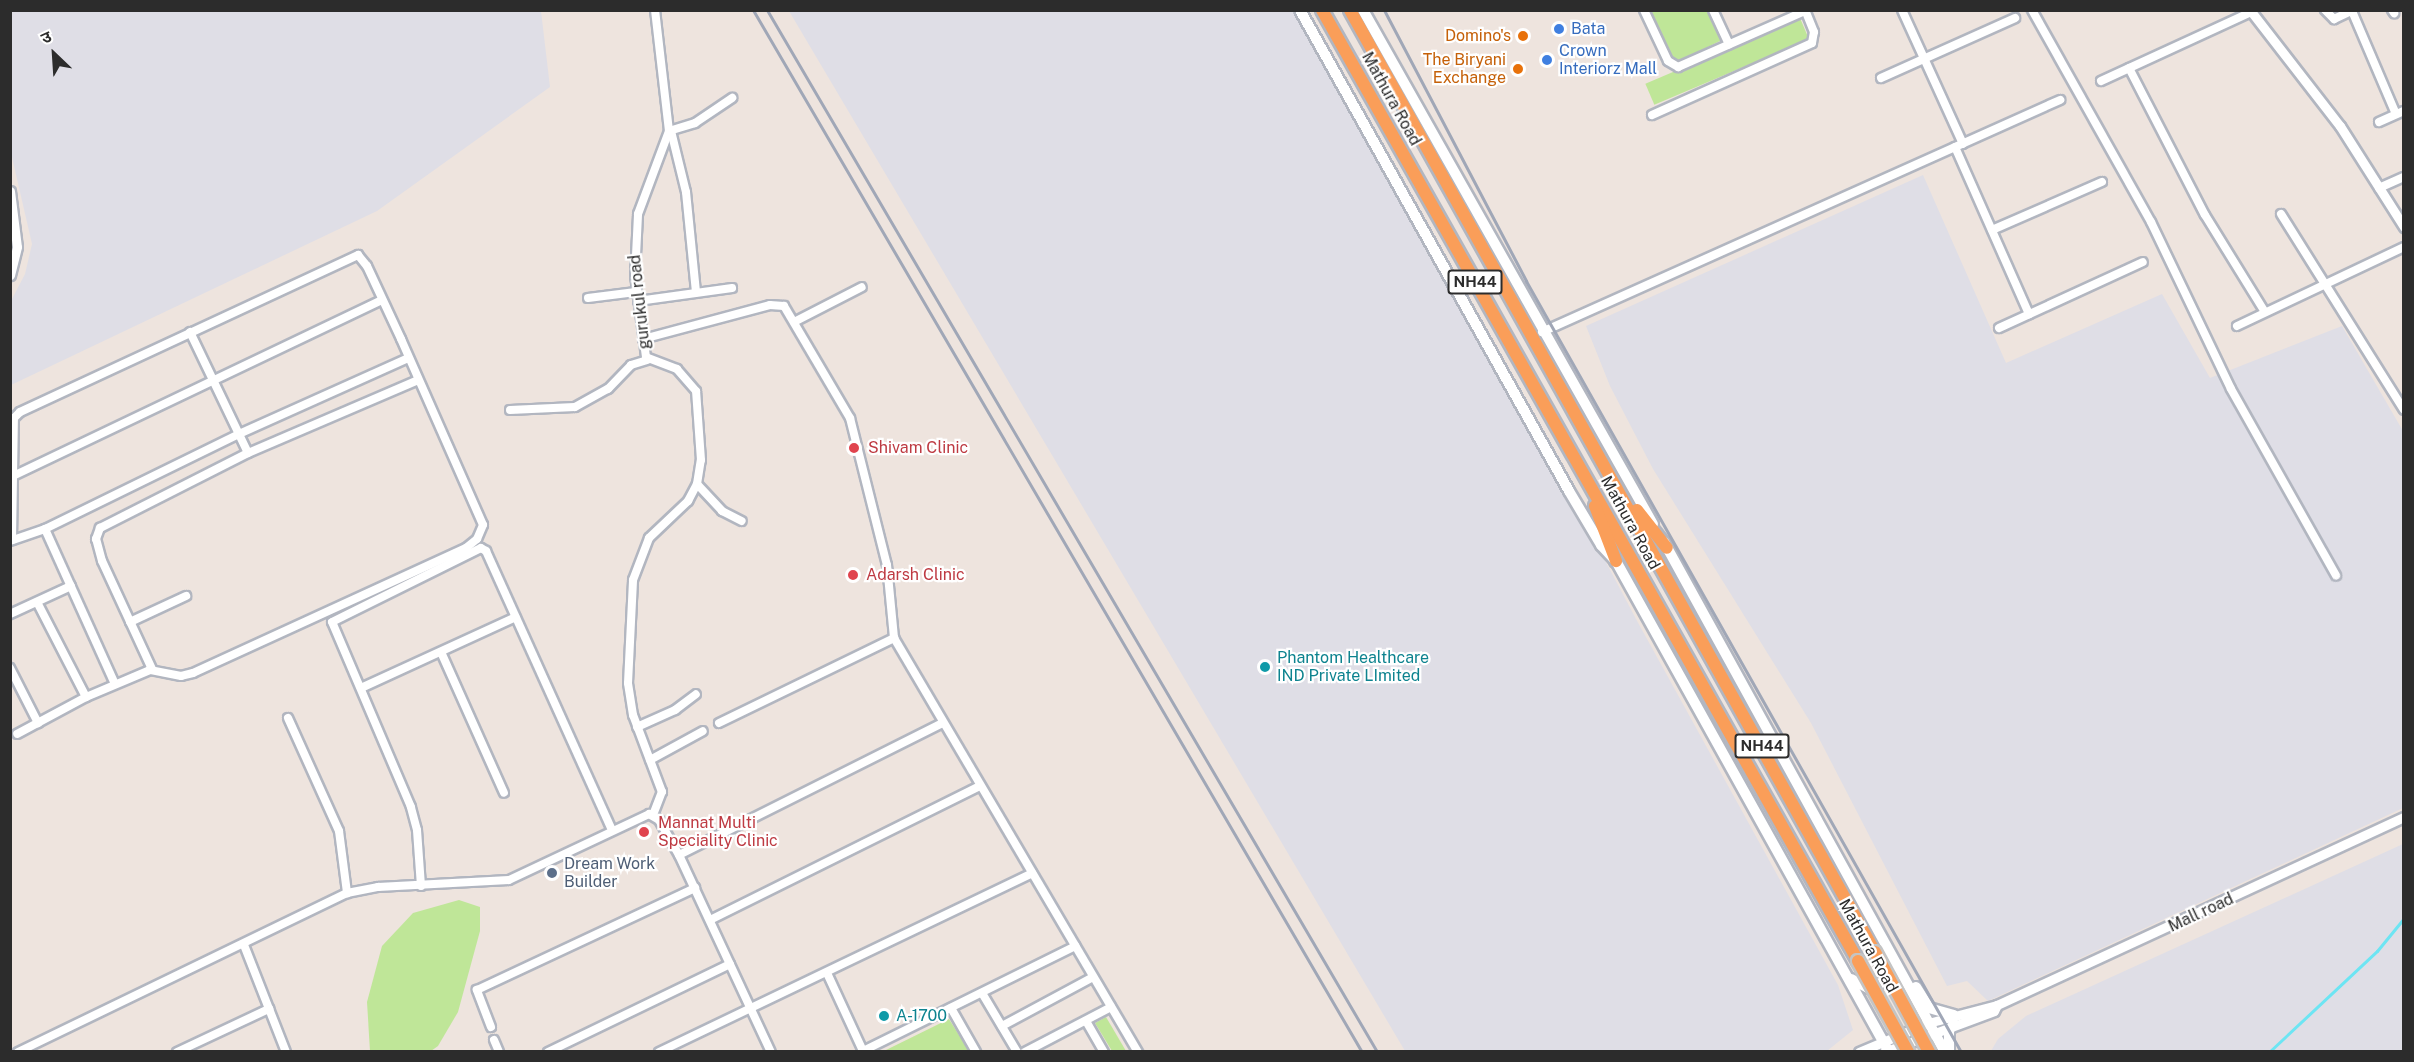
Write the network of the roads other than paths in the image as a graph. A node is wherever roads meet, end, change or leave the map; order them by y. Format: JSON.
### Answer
{"nodes":[{"id":1,"x":655,"y":10,"type":"edge"},
{"id":2,"x":1300,"y":10,"type":"edge"},
{"id":3,"x":1322,"y":10,"type":"edge"},
{"id":4,"x":1350,"y":10,"type":"edge"},
{"id":5,"x":1363,"y":10,"type":"edge"},
{"id":6,"x":1644,"y":10,"type":"edge"},
{"id":7,"x":1713,"y":10,"type":"edge"},
{"id":8,"x":1805,"y":10,"type":"edge"},
{"id":9,"x":1902,"y":10,"type":"edge"},
{"id":10,"x":2032,"y":10,"type":"edge"},
{"id":11,"x":2325,"y":10,"type":"edge"},
{"id":12,"x":2251,"y":11,"type":"edge"},
{"id":13,"x":2352,"y":11,"type":"edge"},
{"id":14,"x":2015,"y":18,"type":"dead end"},
{"id":15,"x":1730,"y":45,"type":"junction"},
{"id":16,"x":1924,"y":59,"type":"junction"},
{"id":17,"x":2129,"y":68,"type":"junction"},
{"id":18,"x":1881,"y":78,"type":"dead end"},
{"id":19,"x":2101,"y":81,"type":"dead end"},
{"id":20,"x":732,"y":98,"type":"dead end"},
{"id":21,"x":2060,"y":100,"type":"dead end"},
{"id":22,"x":2400,"y":113,"type":"edge"},
{"id":23,"x":1652,"y":115,"type":"dead end"},
{"id":24,"x":2379,"y":122,"type":"dead end"},
{"id":25,"x":670,"y":131,"type":"junction"},
{"id":26,"x":1959,"y":145,"type":"junction"},
{"id":27,"x":2403,"y":177,"type":"edge"},
{"id":28,"x":2102,"y":182,"type":"dead end"},
{"id":29,"x":2379,"y":188,"type":"junction"},
{"id":30,"x":10,"y":191,"type":"edge"},
{"id":31,"x":2281,"y":214,"type":"dead end"},
{"id":32,"x":2403,"y":227,"type":"edge"},
{"id":33,"x":1992,"y":230,"type":"junction"},
{"id":34,"x":2403,"y":247,"type":"edge"},
{"id":35,"x":2143,"y":262,"type":"dead end"},
{"id":36,"x":10,"y":275,"type":"edge"},
{"id":37,"x":2325,"y":282,"type":"junction"},
{"id":38,"x":861,"y":287,"type":"dead end"},
{"id":39,"x":732,"y":288,"type":"dead end"},
{"id":40,"x":636,"y":292,"type":"junction"},
{"id":41,"x":696,"y":293,"type":"junction"},
{"id":42,"x":588,"y":298,"type":"dead end"},
{"id":43,"x":382,"y":300,"type":"junction"},
{"id":44,"x":638,"y":301,"type":"junction"},
{"id":45,"x":2265,"y":312,"type":"junction"},
{"id":46,"x":2029,"y":314,"type":"junction"},
{"id":47,"x":794,"y":322,"type":"junction"},
{"id":48,"x":2236,"y":326,"type":"dead end"},
{"id":49,"x":1999,"y":328,"type":"dead end"},
{"id":50,"x":190,"y":332,"type":"junction"},
{"id":51,"x":1542,"y":332,"type":"junction"},
{"id":52,"x":643,"y":339,"type":"junction"},
{"id":53,"x":408,"y":358,"type":"junction"},
{"id":54,"x":647,"y":360,"type":"junction"},
{"id":55,"x":418,"y":380,"type":"junction"},
{"id":56,"x":214,"y":382,"type":"junction"},
{"id":57,"x":510,"y":410,"type":"dead end"},
{"id":58,"x":2403,"y":410,"type":"edge"},
{"id":59,"x":239,"y":434,"type":"junction"},
{"id":60,"x":248,"y":453,"type":"junction"},
{"id":61,"x":13,"y":476,"type":"junction"},
{"id":62,"x":1585,"y":477,"type":"junction"},
{"id":63,"x":697,"y":484,"type":"junction"},
{"id":64,"x":1617,"y":486,"type":"junction"},
{"id":65,"x":742,"y":521,"type":"dead end"},
{"id":66,"x":45,"y":529,"type":"junction"},
{"id":67,"x":11,"y":540,"type":"edge"},
{"id":68,"x":1667,"y":548,"type":"junction"},
{"id":69,"x":1616,"y":561,"type":"junction"},
{"id":70,"x":2336,"y":575,"type":"dead end"},
{"id":71,"x":71,"y":586,"type":"junction"},
{"id":72,"x":186,"y":596,"type":"dead end"},
{"id":73,"x":37,"y":602,"type":"junction"},
{"id":74,"x":10,"y":614,"type":"edge"},
{"id":75,"x":516,"y":617,"type":"junction"},
{"id":76,"x":130,"y":622,"type":"junction"},
{"id":77,"x":894,"y":638,"type":"junction"},
{"id":78,"x":441,"y":652,"type":"junction"},
{"id":79,"x":10,"y":668,"type":"edge"},
{"id":80,"x":152,"y":669,"type":"junction"},
{"id":81,"x":115,"y":684,"type":"junction"},
{"id":82,"x":361,"y":688,"type":"junction"},
{"id":83,"x":696,"y":694,"type":"dead end"},
{"id":84,"x":86,"y":697,"type":"junction"},
{"id":85,"x":288,"y":718,"type":"dead end"},
{"id":86,"x":38,"y":723,"type":"junction"},
{"id":87,"x":718,"y":723,"type":"dead end"},
{"id":88,"x":943,"y":723,"type":"junction"},
{"id":89,"x":637,"y":727,"type":"junction"},
{"id":90,"x":702,"y":730,"type":"dead end"},
{"id":91,"x":17,"y":734,"type":"dead end"},
{"id":92,"x":650,"y":760,"type":"junction"},
{"id":93,"x":980,"y":786,"type":"junction"},
{"id":94,"x":504,"y":793,"type":"dead end"},
{"id":95,"x":653,"y":815,"type":"junction"},
{"id":96,"x":2403,"y":817,"type":"edge"},
{"id":97,"x":612,"y":830,"type":"junction"},
{"id":98,"x":1778,"y":849,"type":"junction"},
{"id":99,"x":679,"y":855,"type":"junction"},
{"id":100,"x":1032,"y":873,"type":"junction"},
{"id":101,"x":1853,"y":885,"type":"junction"},
{"id":102,"x":421,"y":886,"type":"junction"},
{"id":103,"x":695,"y":888,"type":"junction"},
{"id":104,"x":347,"y":893,"type":"junction"},
{"id":105,"x":710,"y":920,"type":"junction"},
{"id":106,"x":244,"y":945,"type":"junction"},
{"id":107,"x":1075,"y":946,"type":"junction"},
{"id":108,"x":1889,"y":952,"type":"junction"},
{"id":109,"x":730,"y":964,"type":"junction"},
{"id":110,"x":827,"y":973,"type":"junction"},
{"id":111,"x":1093,"y":976,"type":"junction"},
{"id":112,"x":1849,"y":977,"type":"junction"},
{"id":113,"x":982,"y":993,"type":"junction"},
{"id":114,"x":750,"y":1007,"type":"junction"},
{"id":115,"x":1111,"y":1007,"type":"junction"},
{"id":116,"x":269,"y":1008,"type":"junction"},
{"id":117,"x":951,"y":1008,"type":"junction"},
{"id":118,"x":1954,"y":1020,"type":"junction"},
{"id":119,"x":1086,"y":1021,"type":"junction"},
{"id":120,"x":1002,"y":1026,"type":"junction"},
{"id":121,"x":491,"y":1027,"type":"dead end"},
{"id":122,"x":1930,"y":1027,"type":"junction"},
{"id":123,"x":494,"y":1040,"type":"dead end"},
{"id":124,"x":1884,"y":1048,"type":"edge"},
{"id":125,"x":18,"y":1052,"type":"edge"},
{"id":126,"x":177,"y":1052,"type":"edge"},
{"id":127,"x":286,"y":1052,"type":"edge"},
{"id":128,"x":500,"y":1052,"type":"edge"},
{"id":129,"x":549,"y":1052,"type":"edge"},
{"id":130,"x":659,"y":1052,"type":"edge"},
{"id":131,"x":771,"y":1052,"type":"edge"},
{"id":132,"x":976,"y":1052,"type":"edge"},
{"id":133,"x":1017,"y":1052,"type":"edge"},
{"id":134,"x":1025,"y":1052,"type":"edge"},
{"id":135,"x":1104,"y":1052,"type":"edge"},
{"id":136,"x":1138,"y":1052,"type":"edge"},
{"id":137,"x":1859,"y":1052,"type":"edge"},
{"id":138,"x":1908,"y":1052,"type":"edge"},
{"id":139,"x":1929,"y":1052,"type":"edge"},
{"id":140,"x":1947,"y":1052,"type":"edge"}],
"edges":[{"from":1,"to":25,"type":"street","name":"gurukul road"},
{"from":2,"to":69,"type":"main road"},
{"from":3,"to":62,"type":"highway","name":"Mathura Road","number":"NH44"},
{"from":4,"to":64,"type":"highway","name":"Mathura Road","number":"NH44"},
{"from":5,"to":51,"type":"main road"},
{"from":6,"to":15,"type":"street"},
{"from":7,"to":15,"type":"street"},
{"from":8,"to":15,"type":"street"},
{"from":8,"to":23,"type":"street"},
{"from":9,"to":16,"type":"street"},
{"from":10,"to":70,"type":"street"},
{"from":11,"to":13,"type":"street"},
{"from":12,"to":17,"type":"street"},
{"from":12,"to":29,"type":"street"},
{"from":13,"to":22,"type":"street"},
{"from":14,"to":16,"type":"street"},
{"from":16,"to":18,"type":"street"},
{"from":16,"to":26,"type":"street"},
{"from":17,"to":19,"type":"street"},
{"from":17,"to":45,"type":"street"},
{"from":20,"to":25,"type":"street"},
{"from":21,"to":26,"type":"street"},
{"from":22,"to":24,"type":"street"},
{"from":25,"to":40,"type":"street","name":"gurukul road"},
{"from":25,"to":41,"type":"street"},
{"from":26,"to":33,"type":"street"},
{"from":26,"to":51,"type":"street"},
{"from":27,"to":29,"type":"street"},
{"from":28,"to":33,"type":"street"},
{"from":29,"to":32,"type":"street"},
{"from":30,"to":36,"type":"street"},
{"from":31,"to":37,"type":"street"},
{"from":33,"to":46,"type":"street"},
{"from":34,"to":37,"type":"street"},
{"from":35,"to":46,"type":"street"},
{"from":37,"to":45,"type":"street"},
{"from":37,"to":58,"type":"street"},
{"from":38,"to":47,"type":"street"},
{"from":39,"to":41,"type":"street"},
{"from":40,"to":42,"type":"street"},
{"from":40,"to":44,"type":"street","name":"gurukul road"},
{"from":41,"to":44,"type":"street"},
{"from":43,"to":50,"type":"street"},
{"from":43,"to":53,"type":"street"},
{"from":43,"to":56,"type":"street"},
{"from":44,"to":52,"type":"street","name":"gurukul road"},
{"from":45,"to":48,"type":"street"},
{"from":46,"to":49,"type":"street"},
{"from":47,"to":52,"type":"street"},
{"from":47,"to":77,"type":"street"},
{"from":50,"to":56,"type":"street"},
{"from":50,"to":61,"type":"street"},
{"from":51,"to":68,"type":"main road"},
{"from":52,"to":54,"type":"street","name":"gurukul road"},
{"from":53,"to":55,"type":"street"},
{"from":53,"to":59,"type":"street"},
{"from":54,"to":57,"type":"street"},
{"from":54,"to":63,"type":"street","name":"gurukul road"},
{"from":55,"to":60,"type":"street"},
{"from":55,"to":80,"type":"street"},
{"from":56,"to":59,"type":"street"},
{"from":56,"to":61,"type":"street"},
{"from":59,"to":60,"type":"street"},
{"from":59,"to":66,"type":"street"},
{"from":60,"to":76,"type":"street"},
{"from":61,"to":67,"type":"street"},
{"from":62,"to":69,"type":"highway"},
{"from":62,"to":138,"type":"highway","name":"Mathura Road","number":"NH44","bridge":true},
{"from":63,"to":65,"type":"street"},
{"from":63,"to":89,"type":"street","name":"gurukul road"},
{"from":64,"to":68,"type":"highway"},
{"from":64,"to":139,"type":"highway","name":"Mathura Road","number":"NH44","bridge":true},
{"from":66,"to":67,"type":"street"},
{"from":66,"to":71,"type":"street"},
{"from":68,"to":101,"type":"main road"},
{"from":69,"to":98,"type":"main road"},
{"from":71,"to":73,"type":"street"},
{"from":71,"to":81,"type":"street"},
{"from":72,"to":76,"type":"street"},
{"from":73,"to":74,"type":"street"},
{"from":73,"to":84,"type":"street"},
{"from":75,"to":78,"type":"street"},
{"from":75,"to":82,"type":"street"},
{"from":75,"to":97,"type":"street"},
{"from":76,"to":80,"type":"street"},
{"from":77,"to":87,"type":"street"},
{"from":77,"to":88,"type":"street"},
{"from":78,"to":82,"type":"street"},
{"from":78,"to":94,"type":"street"},
{"from":79,"to":86,"type":"street"},
{"from":80,"to":81,"type":"street"},
{"from":81,"to":84,"type":"street"},
{"from":82,"to":102,"type":"street"},
{"from":83,"to":89,"type":"street"},
{"from":84,"to":86,"type":"street"},
{"from":85,"to":104,"type":"street"},
{"from":86,"to":91,"type":"street"},
{"from":88,"to":93,"type":"street"},
{"from":88,"to":99,"type":"street"},
{"from":89,"to":92,"type":"street","name":"gurukul road"},
{"from":90,"to":92,"type":"street"},
{"from":92,"to":95,"type":"street","name":"gurukul road"},
{"from":93,"to":100,"type":"street"},
{"from":93,"to":105,"type":"street"},
{"from":95,"to":97,"type":"street"},
{"from":95,"to":99,"type":"street"},
{"from":96,"to":118,"type":"street","name":"Mall road"},
{"from":97,"to":102,"type":"street"},
{"from":98,"to":112,"type":"main road"},
{"from":98,"to":124,"type":"main road"},
{"from":99,"to":103,"type":"street"},
{"from":100,"to":107,"type":"street"},
{"from":100,"to":110,"type":"street"},
{"from":101,"to":108,"type":"main road"},
{"from":101,"to":118,"type":"main road"},
{"from":102,"to":104,"type":"street"},
{"from":103,"to":105,"type":"street"},
{"from":103,"to":121,"type":"street"},
{"from":104,"to":106,"type":"street"},
{"from":105,"to":109,"type":"street"},
{"from":106,"to":116,"type":"street"},
{"from":106,"to":125,"type":"street"},
{"from":107,"to":111,"type":"street"},
{"from":107,"to":113,"type":"street"},
{"from":108,"to":112,"type":"main road"},
{"from":108,"to":122,"type":"main road"},
{"from":109,"to":114,"type":"street"},
{"from":109,"to":129,"type":"street"},
{"from":110,"to":114,"type":"street"},
{"from":110,"to":117,"type":"street"},
{"from":111,"to":115,"type":"street"},
{"from":111,"to":120,"type":"street"},
{"from":112,"to":124,"type":"main road"},
{"from":113,"to":117,"type":"street"},
{"from":113,"to":120,"type":"street"},
{"from":114,"to":130,"type":"street"},
{"from":114,"to":131,"type":"street"},
{"from":115,"to":119,"type":"street"},
{"from":115,"to":136,"type":"street"},
{"from":116,"to":126,"type":"street"},
{"from":116,"to":127,"type":"street"},
{"from":117,"to":132,"type":"street"},
{"from":118,"to":122,"type":"street","name":"Mall road"},
{"from":118,"to":140,"type":"main road"},
{"from":119,"to":134,"type":"street"},
{"from":119,"to":135,"type":"street"},
{"from":120,"to":133,"type":"street"},
{"from":122,"to":124,"type":"street","name":"Mall road"},
{"from":122,"to":140,"type":"main road"},
{"from":123,"to":128,"type":"street"},
{"from":124,"to":137,"type":"street","name":"Mall road"}]}
